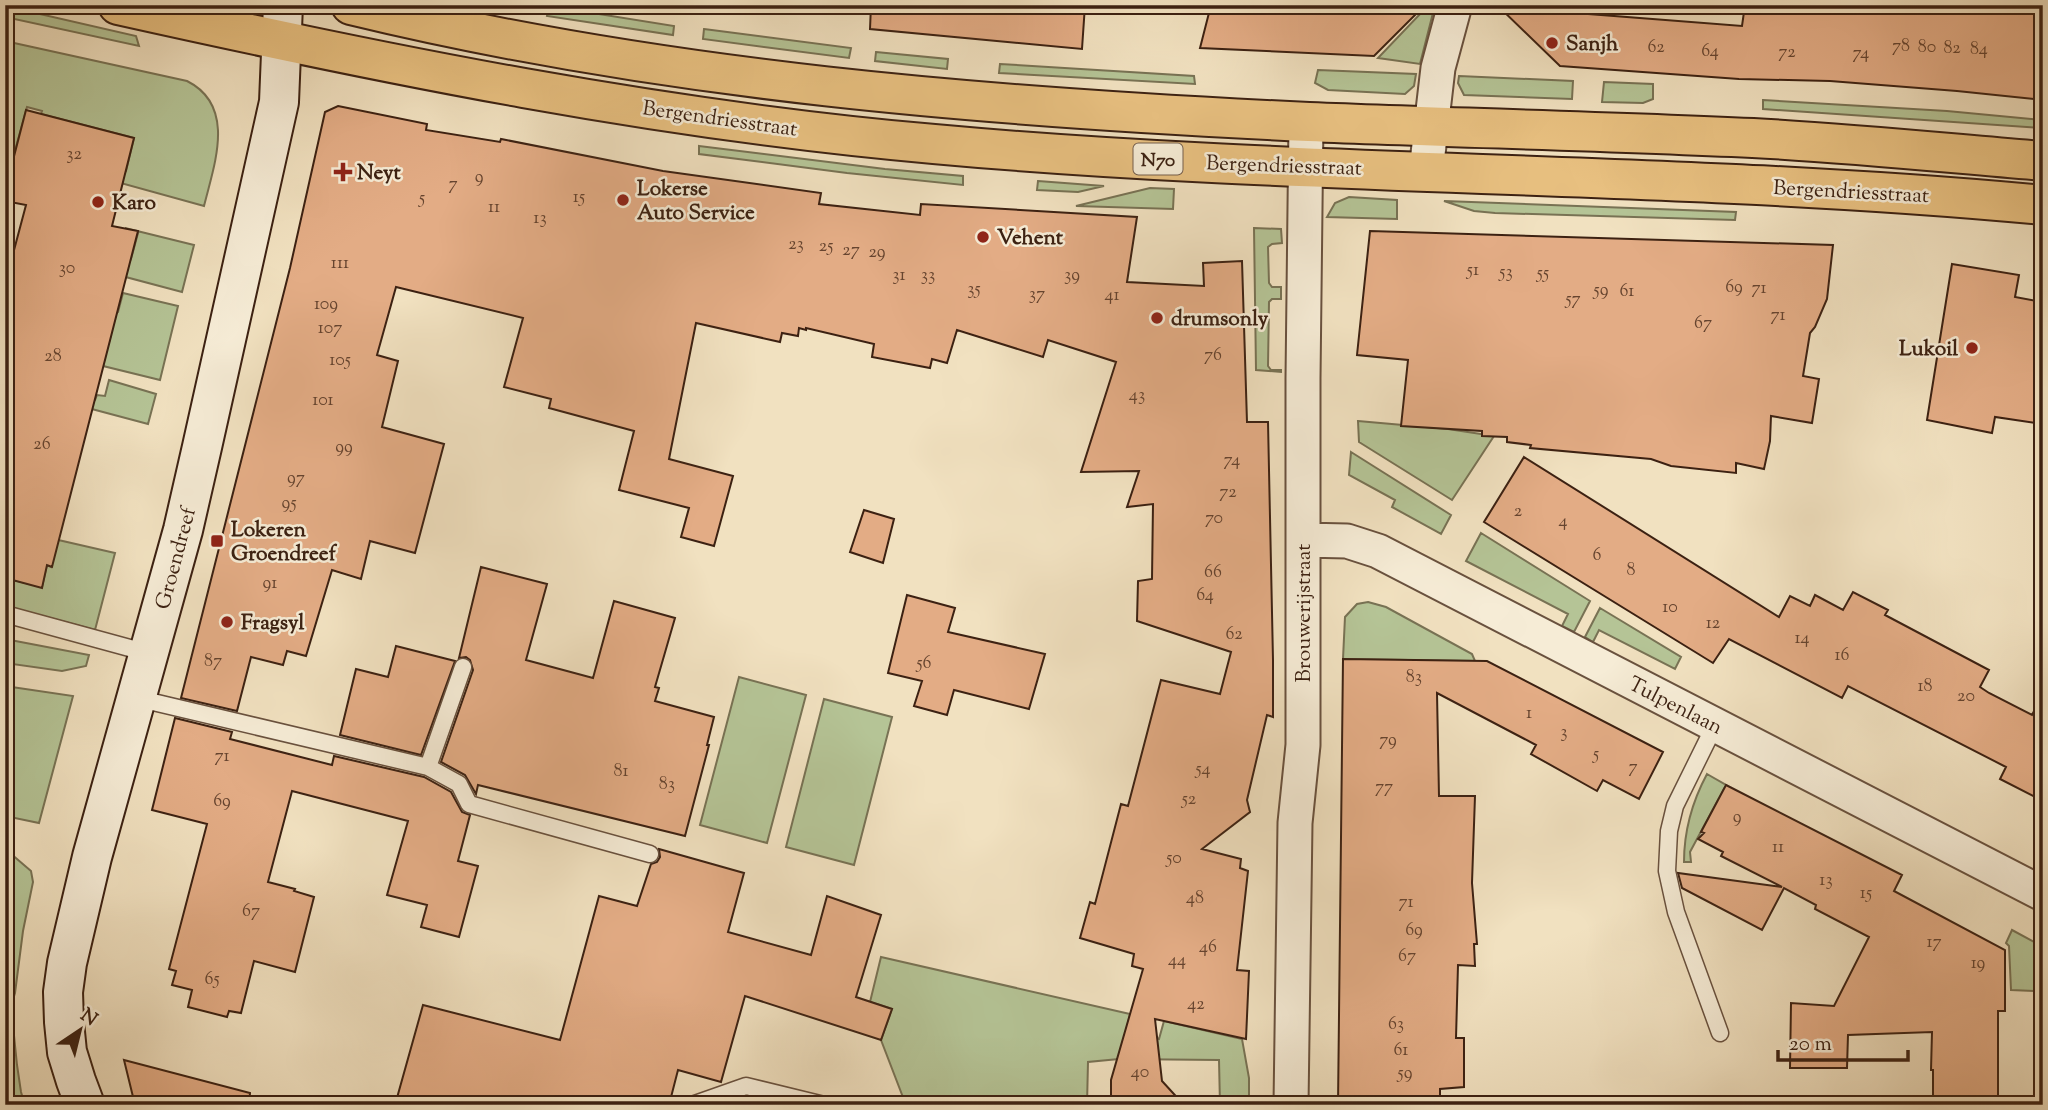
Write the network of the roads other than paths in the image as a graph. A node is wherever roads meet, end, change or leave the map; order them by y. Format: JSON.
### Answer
{"nodes":[{"id":1,"x":118,"y":5,"type":"edge"},
{"id":2,"x":351,"y":5,"type":"edge"},
{"id":3,"x":1455,"y":5,"type":"edge"},
{"id":4,"x":283,"y":23,"type":"edge"},
{"id":5,"x":1306,"y":121,"type":"junction"},
{"id":6,"x":1430,"y":126,"type":"junction"},
{"id":7,"x":2043,"y":161,"type":"edge"},
{"id":8,"x":1305,"y":166,"type":"junction"},
{"id":9,"x":1426,"y":171,"type":"junction"},
{"id":10,"x":2043,"y":205,"type":"edge"},
{"id":11,"x":1303,"y":540,"type":"junction"},
{"id":12,"x":5,"y":614,"type":"edge"},
{"id":13,"x":149,"y":653,"type":"junction"},
{"id":14,"x":463,"y":667,"type":"dead end"},
{"id":15,"x":136,"y":698,"type":"junction"},
{"id":16,"x":1715,"y":725,"type":"junction"},
{"id":17,"x":428,"y":767,"type":"junction"},
{"id":18,"x":650,"y":854,"type":"dead end"},
{"id":19,"x":2043,"y":894,"type":"edge"},
{"id":20,"x":1720,"y":1033,"type":"dead end"},
{"id":21,"x":85,"y":1105,"type":"edge"},
{"id":22,"x":692,"y":1105,"type":"edge"},
{"id":23,"x":824,"y":1105,"type":"edge"},
{"id":24,"x":1291,"y":1105,"type":"edge"}],
"edges":[{"from":1,"to":4,"type":"main road","number":"N70"},
{"from":2,"to":5,"type":"main road","name":"Bergendriesstraat","number":"N70"},
{"from":3,"to":6,"type":"street"},
{"from":4,"to":8,"type":"main road","name":"Bergendriesstraat","number":"N70"},
{"from":4,"to":13,"type":"street","name":"Groendreef"},
{"from":5,"to":6,"type":"main road","name":"Bergendriesstraat","number":"N70"},
{"from":5,"to":8,"type":"street","name":"Brouwerijstraat"},
{"from":6,"to":7,"type":"main road","name":"Bergendriesstraat","number":"N70"},
{"from":6,"to":9,"type":"street"},
{"from":8,"to":9,"type":"main road","name":"Bergendriesstraat","number":"N70"},
{"from":8,"to":11,"type":"street","name":"Brouwerijstraat"},
{"from":9,"to":10,"type":"main road","name":"Bergendriesstraat","number":"N70"},
{"from":11,"to":16,"type":"street","name":"Tulpenlaan"},
{"from":11,"to":24,"type":"street","name":"Brouwerijstraat"},
{"from":12,"to":13,"type":"lane"},
{"from":13,"to":15,"type":"street","name":"Groendreef"},
{"from":14,"to":17,"type":"lane"},
{"from":15,"to":17,"type":"lane"},
{"from":15,"to":21,"type":"street","name":"Groendreef"},
{"from":16,"to":19,"type":"street","name":"Tulpenlaan"},
{"from":16,"to":20,"type":"lane"},
{"from":17,"to":18,"type":"lane"},
{"from":22,"to":23,"type":"lane"}]}
